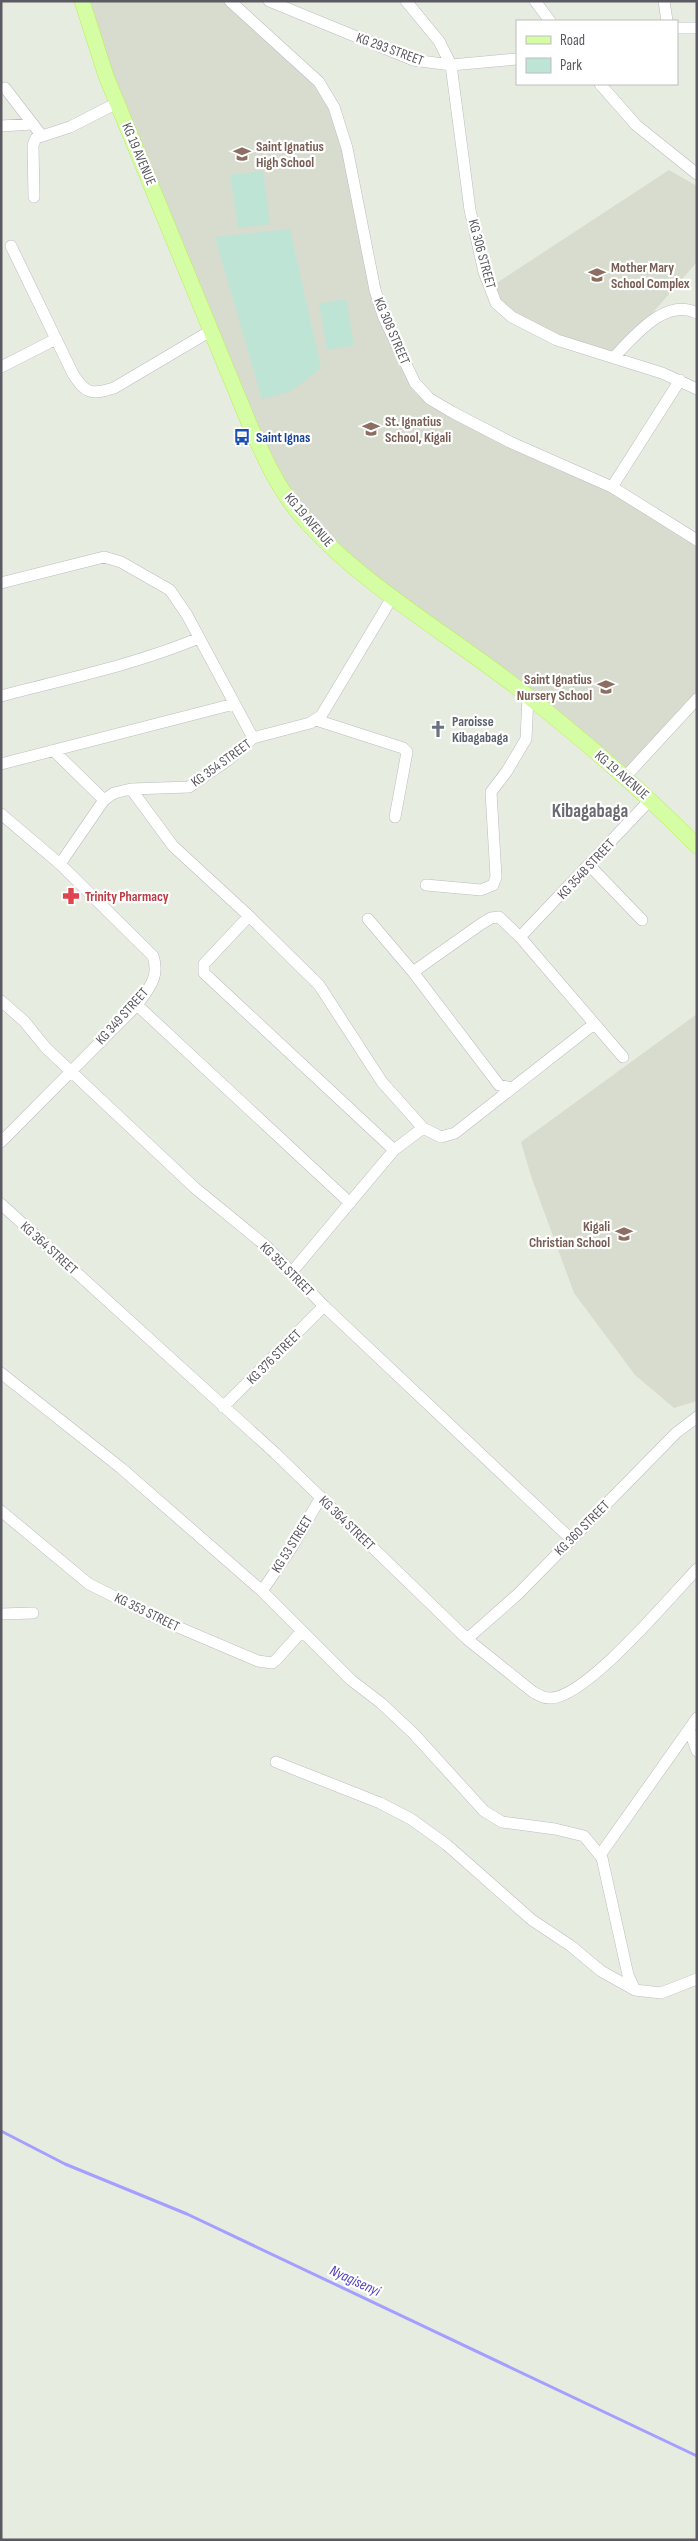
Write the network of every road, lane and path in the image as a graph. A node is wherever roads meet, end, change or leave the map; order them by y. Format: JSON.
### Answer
{"nodes":[{"id":1,"x":82,"y":1,"type":"edge"},
{"id":2,"x":230,"y":1,"type":"edge"},
{"id":3,"x":269,"y":1,"type":"edge"},
{"id":4,"x":406,"y":1,"type":"edge"},
{"id":5,"x":535,"y":1,"type":"edge"},
{"id":6,"x":664,"y":1,"type":"edge"},
{"id":7,"x":549,"y":20,"type":"edge"},
{"id":8,"x":668,"y":20,"type":"edge"},
{"id":9,"x":678,"y":28,"type":"edge"},
{"id":10,"x":697,"y":28,"type":"edge"},
{"id":11,"x":516,"y":59,"type":"edge"},
{"id":12,"x":451,"y":65,"type":"junction"},
{"id":13,"x":601,"y":85,"type":"edge"},
{"id":14,"x":5,"y":88,"type":"dead end"},
{"id":15,"x":117,"y":103,"type":"junction"},
{"id":16,"x":32,"y":124,"type":"junction"},
{"id":17,"x":1,"y":126,"type":"edge"},
{"id":18,"x":42,"y":136,"type":"junction"},
{"id":19,"x":697,"y":174,"type":"edge"},
{"id":20,"x":34,"y":197,"type":"dead end"},
{"id":21,"x":11,"y":246,"type":"dead end"},
{"id":22,"x":697,"y":313,"type":"edge"},
{"id":23,"x":212,"y":330,"type":"junction"},
{"id":24,"x":56,"y":339,"type":"junction"},
{"id":25,"x":614,"y":357,"type":"junction"},
{"id":26,"x":1,"y":367,"type":"edge"},
{"id":27,"x":680,"y":380,"type":"junction"},
{"id":28,"x":695,"y":387,"type":"edge"},
{"id":29,"x":612,"y":488,"type":"junction"},
{"id":30,"x":697,"y":540,"type":"edge"},
{"id":31,"x":1,"y":583,"type":"edge"},
{"id":32,"x":393,"y":596,"type":"junction"},
{"id":33,"x":199,"y":638,"type":"junction"},
{"id":34,"x":1,"y":696,"type":"edge"},
{"id":35,"x":528,"y":697,"type":"junction"},
{"id":36,"x":697,"y":699,"type":"edge"},
{"id":37,"x":234,"y":704,"type":"junction"},
{"id":38,"x":316,"y":720,"type":"junction"},
{"id":39,"x":253,"y":738,"type":"junction"},
{"id":40,"x":55,"y":752,"type":"junction"},
{"id":41,"x":1,"y":764,"type":"edge"},
{"id":42,"x":626,"y":776,"type":"junction"},
{"id":43,"x":131,"y":789,"type":"junction"},
{"id":44,"x":104,"y":800,"type":"junction"},
{"id":45,"x":650,"y":800,"type":"junction"},
{"id":46,"x":1,"y":814,"type":"edge"},
{"id":47,"x":395,"y":817,"type":"dead end"},
{"id":48,"x":697,"y":846,"type":"edge"},
{"id":49,"x":60,"y":864,"type":"junction"},
{"id":50,"x":590,"y":866,"type":"junction"},
{"id":51,"x":426,"y":884,"type":"dead end"},
{"id":52,"x":249,"y":916,"type":"junction"},
{"id":53,"x":368,"y":919,"type":"dead end"},
{"id":54,"x":642,"y":920,"type":"dead end"},
{"id":55,"x":520,"y":937,"type":"junction"},
{"id":56,"x":413,"y":972,"type":"junction"},
{"id":57,"x":1,"y":1001,"type":"edge"},
{"id":58,"x":137,"y":1005,"type":"junction"},
{"id":59,"x":594,"y":1024,"type":"junction"},
{"id":60,"x":623,"y":1057,"type":"dead end"},
{"id":61,"x":70,"y":1071,"type":"junction"},
{"id":62,"x":511,"y":1088,"type":"junction"},
{"id":63,"x":423,"y":1128,"type":"junction"},
{"id":64,"x":1,"y":1142,"type":"edge"},
{"id":65,"x":394,"y":1150,"type":"junction"},
{"id":66,"x":350,"y":1203,"type":"junction"},
{"id":67,"x":1,"y":1204,"type":"edge"},
{"id":68,"x":291,"y":1273,"type":"junction"},
{"id":69,"x":324,"y":1306,"type":"junction"},
{"id":70,"x":1,"y":1373,"type":"edge"},
{"id":71,"x":223,"y":1407,"type":"junction"},
{"id":72,"x":697,"y":1417,"type":"edge"},
{"id":73,"x":321,"y":1498,"type":"junction"},
{"id":74,"x":1,"y":1511,"type":"edge"},
{"id":75,"x":571,"y":1539,"type":"junction"},
{"id":76,"x":697,"y":1569,"type":"edge"},
{"id":77,"x":262,"y":1591,"type":"junction"},
{"id":78,"x":33,"y":1613,"type":"dead end"},
{"id":79,"x":1,"y":1614,"type":"edge"},
{"id":80,"x":302,"y":1631,"type":"junction"},
{"id":81,"x":467,"y":1639,"type":"junction"},
{"id":82,"x":697,"y":1718,"type":"edge"},
{"id":83,"x":689,"y":1729,"type":"junction"},
{"id":84,"x":697,"y":1751,"type":"edge"},
{"id":85,"x":276,"y":1762,"type":"dead end"},
{"id":86,"x":600,"y":1855,"type":"junction"},
{"id":87,"x":697,"y":1979,"type":"edge"},
{"id":88,"x":635,"y":1990,"type":"junction"}],
"edges":[{"from":1,"to":15,"type":"main road","name":"KG 19 AVENUE"},
{"from":2,"to":29,"type":"street","name":"KG 308 STREET"},
{"from":3,"to":12,"type":"street","name":"KG 293 STREET"},
{"from":4,"to":12,"type":"street","name":"KG 306 STREET"},
{"from":5,"to":7,"type":"street"},
{"from":6,"to":8,"type":"street"},
{"from":9,"to":10,"type":"street"},
{"from":11,"to":12,"type":"street","name":"KG 293 STREET"},
{"from":12,"to":25,"type":"street","name":"KG 306 STREET"},
{"from":13,"to":19,"type":"street"},
{"from":14,"to":16,"type":"street"},
{"from":15,"to":18,"type":"street"},
{"from":15,"to":23,"type":"main road","name":"KG 19 AVENUE"},
{"from":16,"to":17,"type":"street"},
{"from":16,"to":18,"type":"street"},
{"from":18,"to":20,"type":"street"},
{"from":21,"to":24,"type":"street"},
{"from":22,"to":25,"type":"street"},
{"from":23,"to":24,"type":"street"},
{"from":23,"to":32,"type":"main road","name":"KG 19 AVENUE"},
{"from":24,"to":26,"type":"street"},
{"from":25,"to":27,"type":"street","name":"KG 306 STREET"},
{"from":27,"to":28,"type":"street","name":"KG 306 STREET"},
{"from":27,"to":29,"type":"street"},
{"from":29,"to":30,"type":"street","name":"KG 308 STREET"},
{"from":31,"to":33,"type":"street"},
{"from":32,"to":35,"type":"main road","name":"KG 19 AVENUE"},
{"from":32,"to":38,"type":"street"},
{"from":33,"to":34,"type":"street"},
{"from":33,"to":37,"type":"street"},
{"from":35,"to":42,"type":"main road","name":"KG 19 AVENUE"},
{"from":35,"to":51,"type":"street"},
{"from":36,"to":42,"type":"street"},
{"from":37,"to":39,"type":"street"},
{"from":37,"to":40,"type":"street"},
{"from":38,"to":39,"type":"street","name":"KG 354 STREET"},
{"from":38,"to":47,"type":"street"},
{"from":39,"to":43,"type":"street","name":"KG 354 STREET"},
{"from":40,"to":41,"type":"street"},
{"from":40,"to":44,"type":"street"},
{"from":42,"to":45,"type":"main road","name":"KG 19 AVENUE"},
{"from":43,"to":44,"type":"street","name":"KG 354 STREET"},
{"from":43,"to":52,"type":"street"},
{"from":44,"to":49,"type":"street"},
{"from":45,"to":48,"type":"main road","name":"KG 19 AVENUE"},
{"from":45,"to":50,"type":"street","name":"KG 354B STREET"},
{"from":46,"to":49,"type":"street"},
{"from":49,"to":58,"type":"street","name":"KG 349 STREET"},
{"from":50,"to":54,"type":"street"},
{"from":50,"to":55,"type":"street","name":"KG 354B STREET"},
{"from":52,"to":63,"type":"street"},
{"from":52,"to":65,"type":"street"},
{"from":53,"to":56,"type":"street"},
{"from":55,"to":56,"type":"street"},
{"from":55,"to":59,"type":"street"},
{"from":56,"to":62,"type":"street"},
{"from":57,"to":61,"type":"street","name":"KG 351 STREET"},
{"from":58,"to":61,"type":"street","name":"KG 349 STREET"},
{"from":58,"to":66,"type":"street"},
{"from":59,"to":60,"type":"street"},
{"from":59,"to":62,"type":"street"},
{"from":61,"to":64,"type":"street","name":"KG 349 STREET"},
{"from":61,"to":68,"type":"street","name":"KG 351 STREET"},
{"from":62,"to":63,"type":"street"},
{"from":63,"to":65,"type":"street"},
{"from":65,"to":66,"type":"street"},
{"from":66,"to":68,"type":"street"},
{"from":67,"to":71,"type":"street","name":"KG 364 STREET"},
{"from":68,"to":69,"type":"street","name":"KG 351 STREET"},
{"from":69,"to":71,"type":"street","name":"KG 376 STREET"},
{"from":69,"to":75,"type":"street","name":"KG 351 STREET"},
{"from":70,"to":77,"type":"street"},
{"from":71,"to":73,"type":"street","name":"KG 364 STREET"},
{"from":72,"to":75,"type":"street","name":"KG 360 STREET"},
{"from":73,"to":77,"type":"street","name":"KG 53 STREET"},
{"from":73,"to":81,"type":"street","name":"KG 364 STREET"},
{"from":74,"to":80,"type":"street","name":"KG 353 STREET"},
{"from":75,"to":81,"type":"street","name":"KG 360 STREET"},
{"from":76,"to":81,"type":"street","name":"KG 364 STREET"},
{"from":77,"to":80,"type":"street"},
{"from":78,"to":79,"type":"street"},
{"from":80,"to":86,"type":"street"},
{"from":82,"to":83,"type":"street"},
{"from":83,"to":84,"type":"street"},
{"from":83,"to":86,"type":"street"},
{"from":85,"to":88,"type":"street"},
{"from":86,"to":88,"type":"street"},
{"from":87,"to":88,"type":"street"}]}
